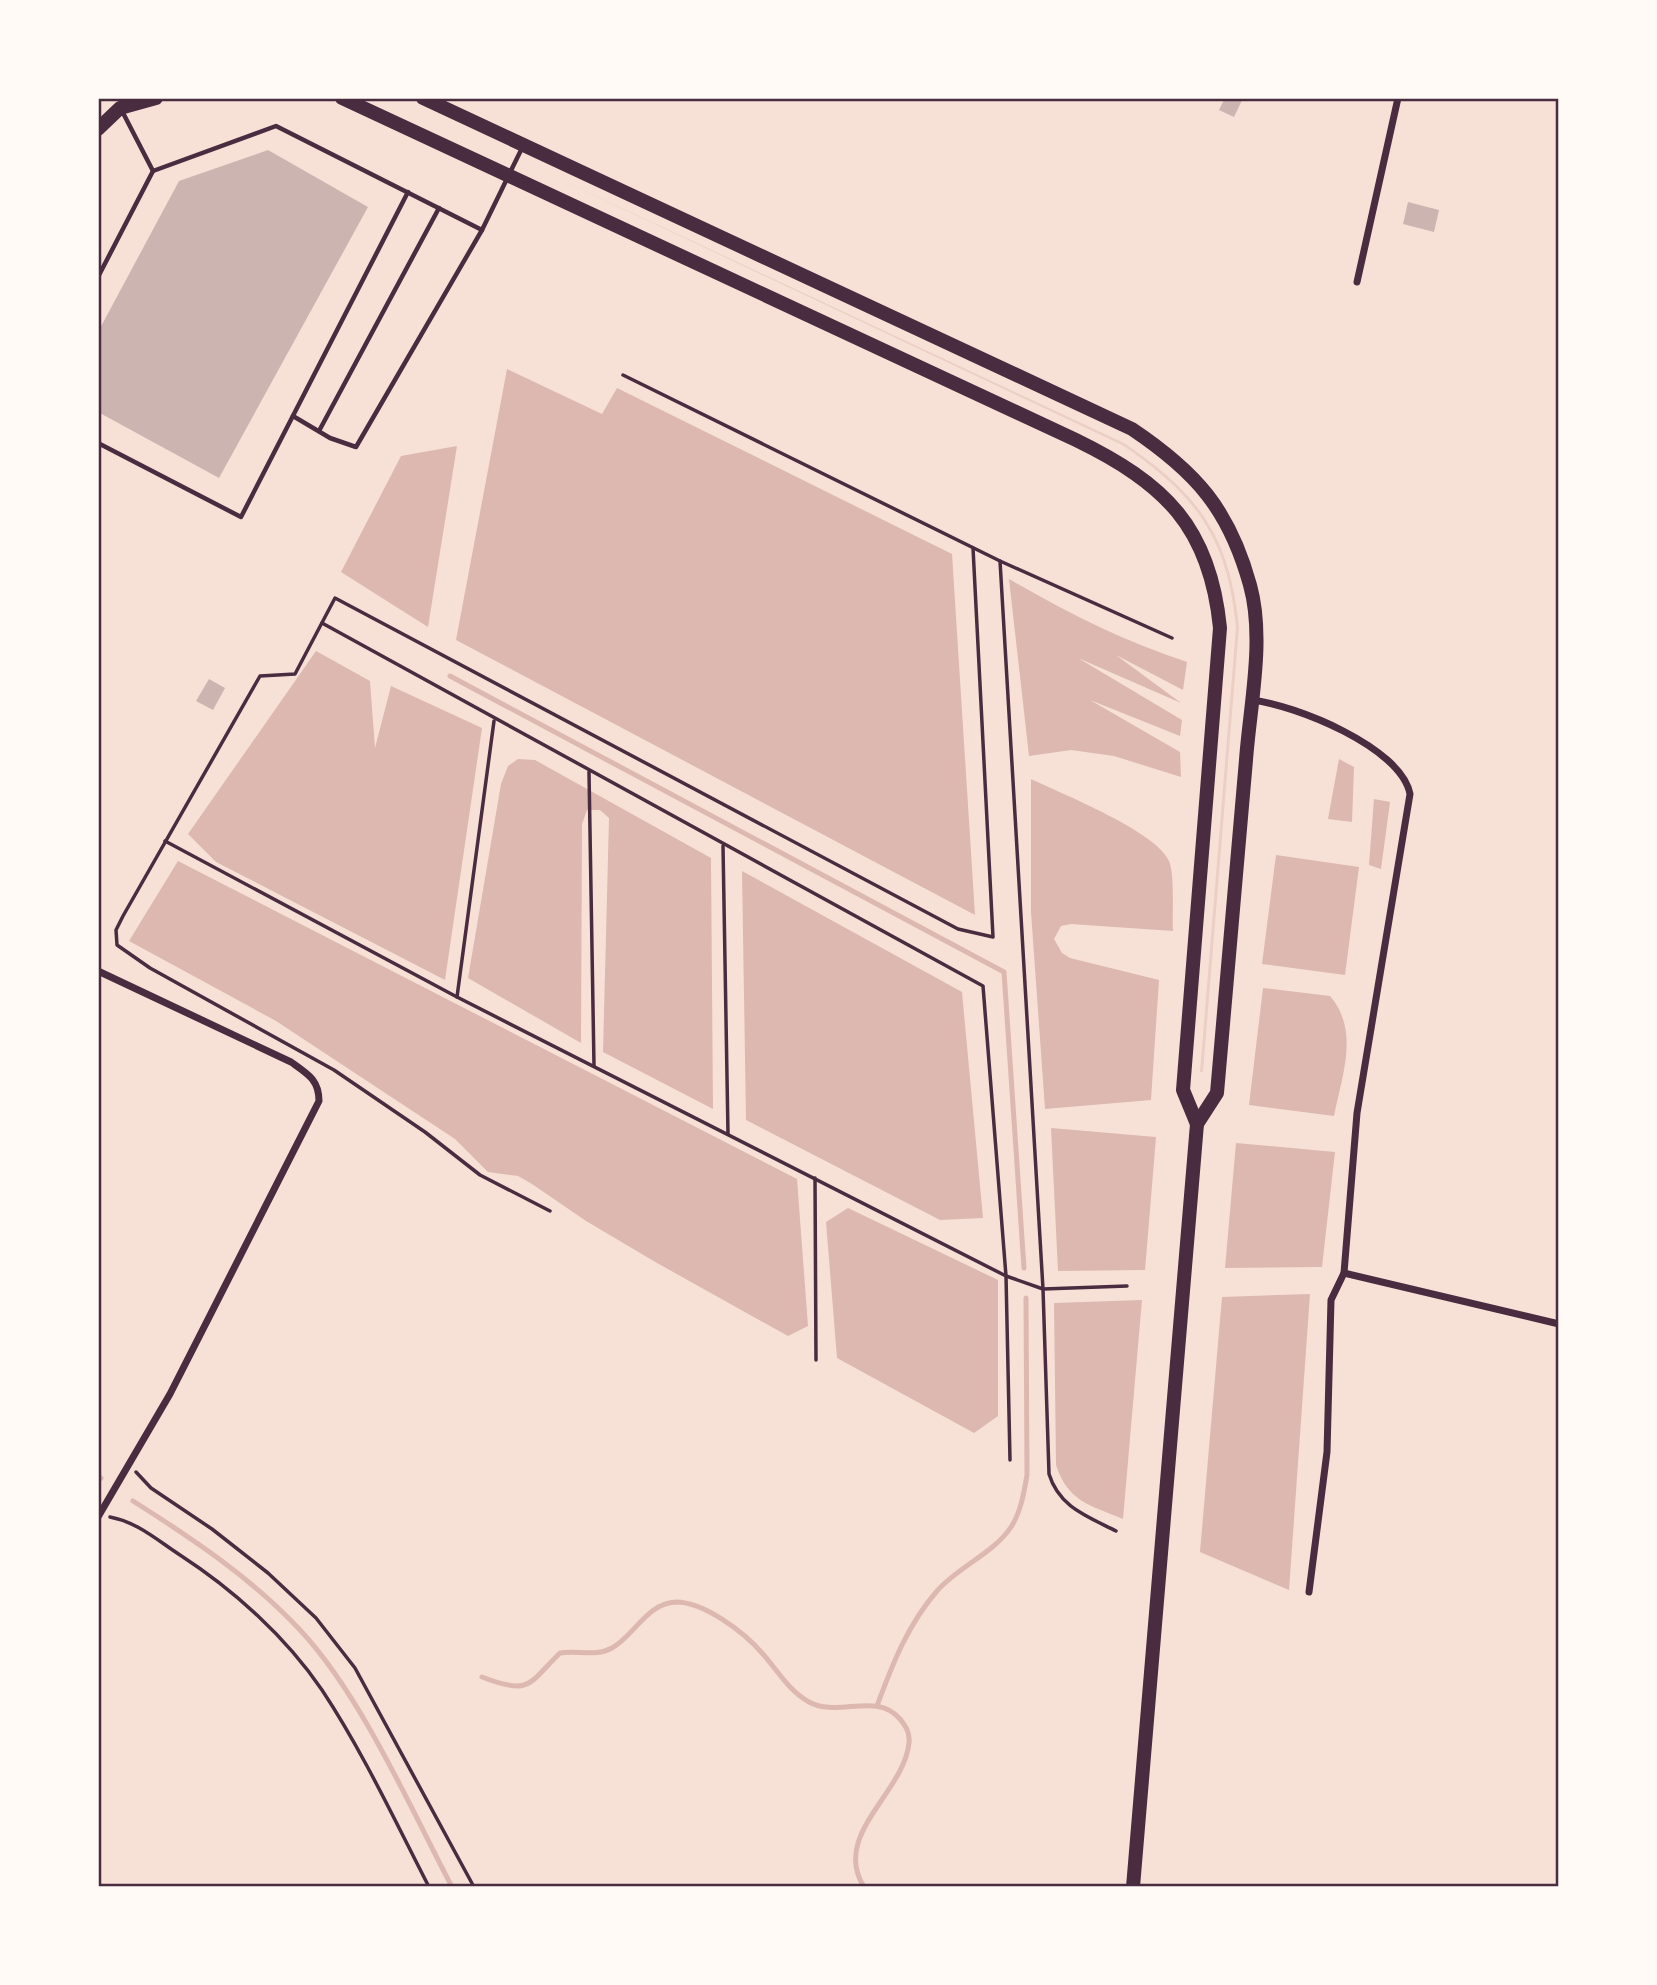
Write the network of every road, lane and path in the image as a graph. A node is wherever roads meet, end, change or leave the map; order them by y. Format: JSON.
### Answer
{"nodes":[{"id":1,"x":156,"y":98,"type":"edge"},
{"id":2,"x":342,"y":98,"type":"edge"},
{"id":3,"x":423,"y":98,"type":"edge"},
{"id":4,"x":1398,"y":98,"type":"edge"},
{"id":5,"x":122,"y":103,"type":"edge"},
{"id":6,"x":98,"y":129,"type":"edge"},
{"id":7,"x":524,"y":145,"type":"junction"},
{"id":8,"x":153,"y":171,"type":"junction"},
{"id":9,"x":509,"y":176,"type":"junction"},
{"id":10,"x":408,"y":192,"type":"junction"},
{"id":11,"x":439,"y":208,"type":"junction"},
{"id":12,"x":482,"y":230,"type":"junction"},
{"id":13,"x":98,"y":277,"type":"edge"},
{"id":14,"x":1357,"y":282,"type":"dead end"},
{"id":15,"x":623,"y":375,"type":"dead end"},
{"id":16,"x":293,"y":416,"type":"junction"},
{"id":17,"x":319,"y":431,"type":"junction"},
{"id":18,"x":98,"y":443,"type":"edge"},
{"id":19,"x":973,"y":548,"type":"junction"},
{"id":20,"x":1000,"y":561,"type":"junction"},
{"id":21,"x":321,"y":624,"type":"junction"},
{"id":22,"x":1172,"y":638,"type":"dead end"},
{"id":23,"x":1251,"y":699,"type":"junction"},
{"id":24,"x":494,"y":720,"type":"junction"},
{"id":25,"x":589,"y":772,"type":"junction"},
{"id":26,"x":165,"y":841,"type":"junction"},
{"id":27,"x":723,"y":845,"type":"junction"},
{"id":28,"x":98,"y":971,"type":"edge"},
{"id":29,"x":457,"y":996,"type":"junction"},
{"id":30,"x":594,"y":1066,"type":"junction"},
{"id":31,"x":1198,"y":1124,"type":"junction"},
{"id":32,"x":728,"y":1134,"type":"junction"},
{"id":33,"x":815,"y":1178,"type":"junction"},
{"id":34,"x":550,"y":1211,"type":"dead end"},
{"id":35,"x":1344,"y":1273,"type":"junction"},
{"id":36,"x":1006,"y":1276,"type":"junction"},
{"id":37,"x":1127,"y":1286,"type":"dead end"},
{"id":38,"x":1043,"y":1289,"type":"junction"},
{"id":39,"x":1559,"y":1324,"type":"edge"},
{"id":40,"x":816,"y":1360,"type":"dead end"},
{"id":41,"x":1010,"y":1460,"type":"dead end"},
{"id":42,"x":130,"y":1465,"type":"junction"},
{"id":43,"x":99,"y":1516,"type":"edge"},
{"id":44,"x":1116,"y":1531,"type":"dead end"},
{"id":45,"x":1309,"y":1592,"type":"dead end"},
{"id":46,"x":429,"y":1887,"type":"edge"},
{"id":47,"x":474,"y":1887,"type":"edge"},
{"id":48,"x":1133,"y":1887,"type":"edge"}],
"edges":[{"from":1,"to":5,"type":"highway"},
{"from":2,"to":9,"type":"highway"},
{"from":3,"to":7,"type":"highway"},
{"from":4,"to":14,"type":"street"},
{"from":5,"to":6,"type":"highway"},
{"from":5,"to":8,"type":"lane"},
{"from":7,"to":9,"type":"lane"},
{"from":7,"to":23,"type":"highway"},
{"from":8,"to":10,"type":"lane"},
{"from":8,"to":13,"type":"lane"},
{"from":9,"to":12,"type":"lane"},
{"from":9,"to":31,"type":"highway"},
{"from":10,"to":11,"type":"lane"},
{"from":10,"to":16,"type":"lane"},
{"from":11,"to":12,"type":"lane"},
{"from":11,"to":17,"type":"lane"},
{"from":12,"to":17,"type":"lane"},
{"from":15,"to":19,"type":"path"},
{"from":16,"to":17,"type":"lane"},
{"from":16,"to":18,"type":"lane"},
{"from":19,"to":20,"type":"path"},
{"from":19,"to":21,"type":"path"},
{"from":20,"to":22,"type":"path"},
{"from":20,"to":38,"type":"path"},
{"from":21,"to":24,"type":"path"},
{"from":21,"to":26,"type":"path"},
{"from":23,"to":31,"type":"highway"},
{"from":23,"to":35,"type":"street"},
{"from":24,"to":25,"type":"path"},
{"from":24,"to":29,"type":"path"},
{"from":25,"to":27,"type":"path"},
{"from":25,"to":30,"type":"path"},
{"from":26,"to":29,"type":"path"},
{"from":26,"to":34,"type":"path"},
{"from":27,"to":32,"type":"path"},
{"from":27,"to":36,"type":"path"},
{"from":28,"to":42,"type":"street"},
{"from":29,"to":30,"type":"path"},
{"from":30,"to":32,"type":"path"},
{"from":31,"to":48,"type":"highway"},
{"from":32,"to":33,"type":"path"},
{"from":33,"to":36,"type":"path"},
{"from":33,"to":40,"type":"path"},
{"from":35,"to":39,"type":"street"},
{"from":35,"to":45,"type":"street"},
{"from":36,"to":38,"type":"path"},
{"from":36,"to":41,"type":"path"},
{"from":37,"to":38,"type":"path"},
{"from":38,"to":44,"type":"path"},
{"from":42,"to":43,"type":"street"},
{"from":42,"to":47,"type":"path"},
{"from":43,"to":46,"type":"path"}]}
